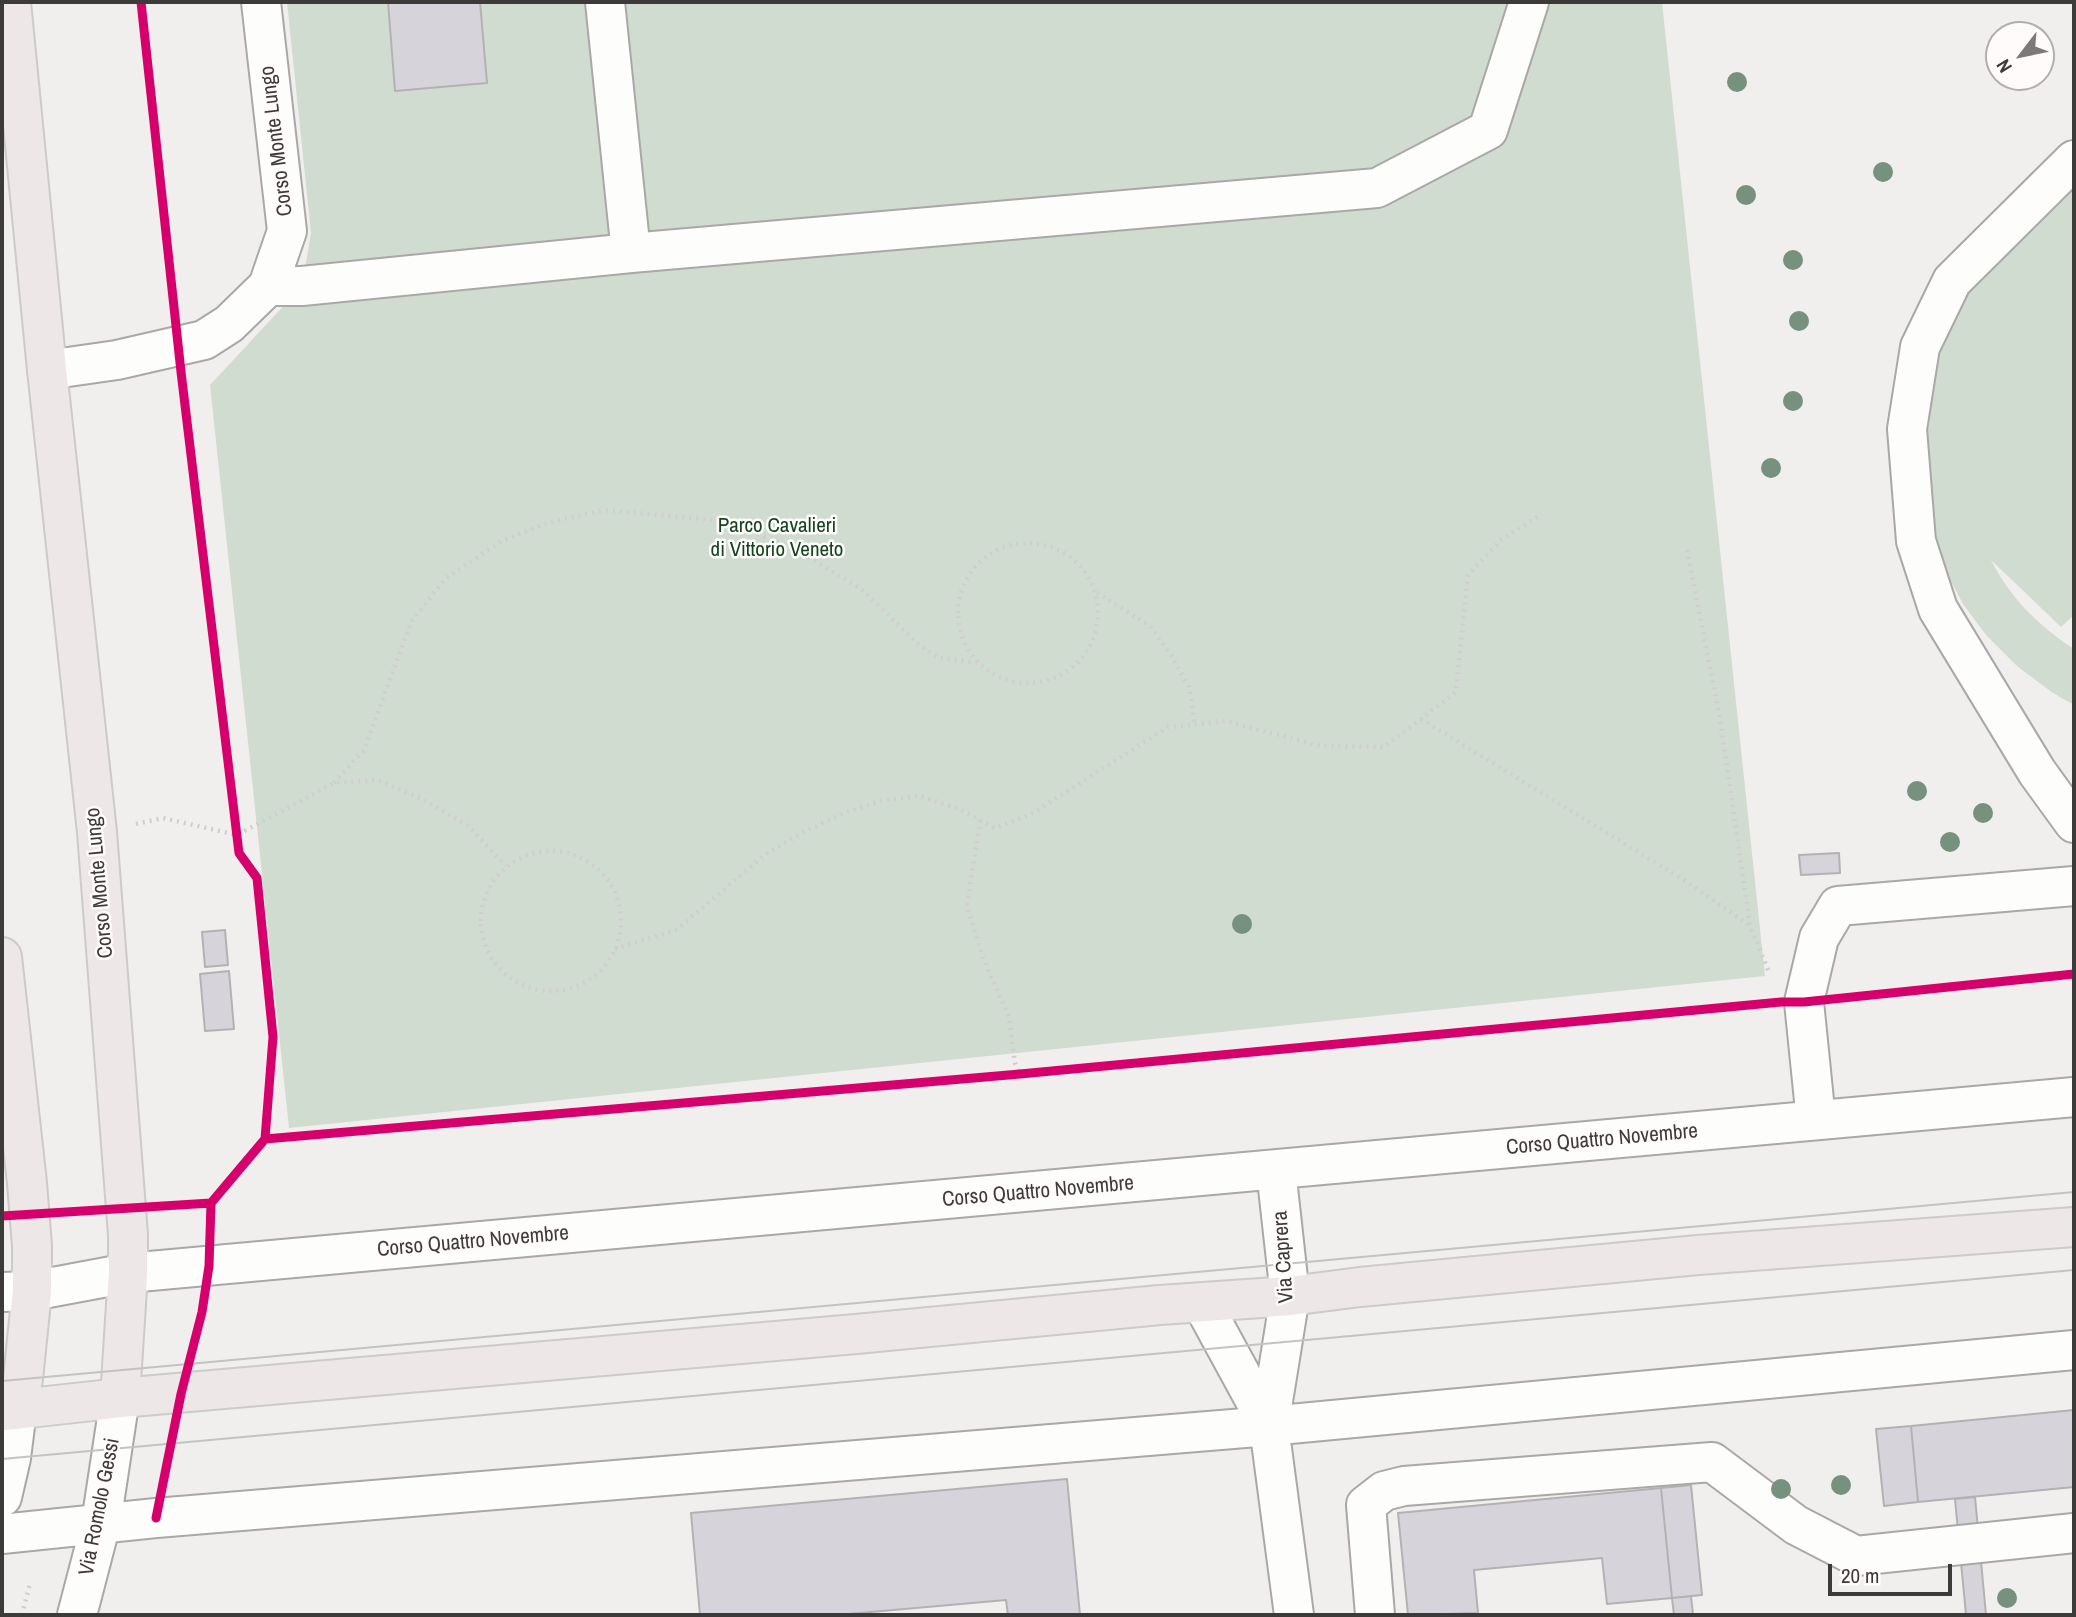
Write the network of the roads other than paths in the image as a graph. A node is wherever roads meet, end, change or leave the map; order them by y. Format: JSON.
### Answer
{"nodes":[{"id":1,"x":11,"y":2,"type":"edge"},
{"id":2,"x":261,"y":2,"type":"edge"},
{"id":3,"x":605,"y":2,"type":"edge"},
{"id":4,"x":1529,"y":2,"type":"edge"},
{"id":5,"x":2074,"y":159,"type":"edge"},
{"id":6,"x":631,"y":253,"type":"junction"},
{"id":7,"x":268,"y":286,"type":"junction"},
{"id":8,"x":47,"y":370,"type":"junction"},
{"id":9,"x":2074,"y":823,"type":"edge"},
{"id":10,"x":2074,"y":886,"type":"edge"},
{"id":11,"x":2,"y":957,"type":"edge"},
{"id":12,"x":2074,"y":1097,"type":"edge"},
{"id":13,"x":1816,"y":1120,"type":"junction"},
{"id":14,"x":1276,"y":1170,"type":"junction"},
{"id":15,"x":2074,"y":1227,"type":"edge"},
{"id":16,"x":128,"y":1273,"type":"junction"},
{"id":17,"x":17,"y":1291,"type":"edge"},
{"id":18,"x":1290,"y":1296,"type":"junction"},
{"id":19,"x":1202,"y":1303,"type":"junction"},
{"id":20,"x":2074,"y":1350,"type":"edge"},
{"id":21,"x":120,"y":1398,"type":"junction"},
{"id":22,"x":9,"y":1410,"type":"edge"},
{"id":23,"x":1269,"y":1426,"type":"junction"},
{"id":24,"x":2,"y":1497,"type":"edge"},
{"id":25,"x":101,"y":1523,"type":"junction"},
{"id":26,"x":2074,"y":1533,"type":"edge"},
{"id":27,"x":2,"y":1534,"type":"edge"},
{"id":28,"x":77,"y":1615,"type":"edge"},
{"id":29,"x":1294,"y":1615,"type":"edge"},
{"id":30,"x":1376,"y":1615,"type":"edge"}],
"edges":[{"from":1,"to":8,"type":"main road","name":"Corso Monte Lungo"},
{"from":2,"to":7,"type":"street","name":"Corso Monte Lungo"},
{"from":3,"to":6,"type":"street"},
{"from":4,"to":6,"type":"street"},
{"from":5,"to":9,"type":"street"},
{"from":6,"to":7,"type":"street"},
{"from":7,"to":8,"type":"street","name":"Corso Monte Lungo"},
{"from":8,"to":16,"type":"main road","name":"Corso Monte Lungo"},
{"from":10,"to":13,"type":"street"},
{"from":11,"to":17,"type":"main road"},
{"from":12,"to":13,"type":"street","name":"Corso Quattro Novembre"},
{"from":13,"to":14,"type":"street","name":"Corso Quattro Novembre"},
{"from":14,"to":16,"type":"street","name":"Corso Quattro Novembre"},
{"from":14,"to":18,"type":"street","name":"Via Caprera"},
{"from":15,"to":18,"type":"main road"},
{"from":16,"to":17,"type":"street","name":"Corso Quattro Novembre"},
{"from":16,"to":21,"type":"main road","name":"Corso Monte Lungo"},
{"from":17,"to":22,"type":"main road"},
{"from":18,"to":19,"type":"main road"},
{"from":18,"to":23,"type":"street","name":"Via Caprera"},
{"from":19,"to":21,"type":"main road"},
{"from":19,"to":23,"type":"street","name":"Via Caprera"},
{"from":20,"to":23,"type":"street"},
{"from":21,"to":22,"type":"main road"},
{"from":21,"to":25,"type":"street","name":"Via Romolo Gessi"},
{"from":22,"to":24,"type":"street"},
{"from":23,"to":25,"type":"street"},
{"from":23,"to":29,"type":"street","name":"Via Caprera"},
{"from":25,"to":27,"type":"street"},
{"from":25,"to":28,"type":"street","name":"Via Romolo Gessi"},
{"from":26,"to":30,"type":"street"}]}
